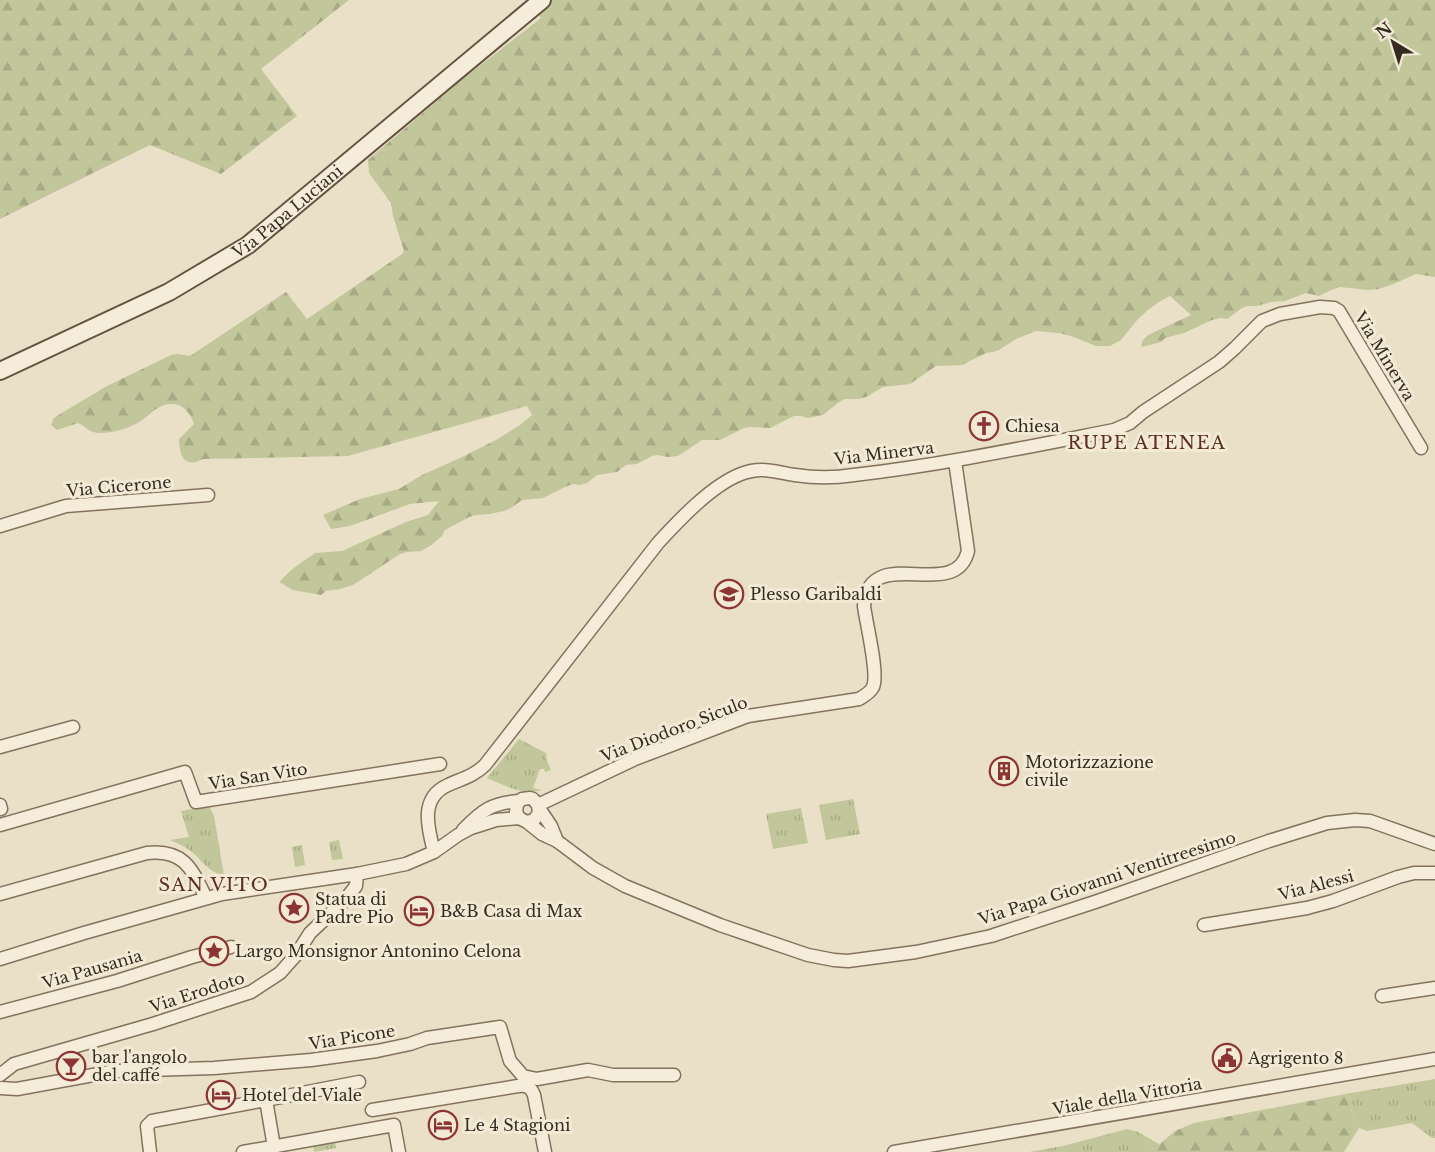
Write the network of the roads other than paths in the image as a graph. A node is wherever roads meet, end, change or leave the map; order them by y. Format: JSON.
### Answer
{"nodes":[{"id":1,"x":542,"y":0,"type":"edge"},
{"id":2,"x":0,"y":371,"type":"edge"},
{"id":3,"x":1421,"y":448,"type":"dead end"},
{"id":4,"x":955,"y":460,"type":"junction"},
{"id":5,"x":208,"y":495,"type":"dead end"},
{"id":6,"x":0,"y":526,"type":"edge"},
{"id":7,"x":73,"y":727,"type":"dead end"},
{"id":8,"x":0,"y":747,"type":"edge"},
{"id":9,"x":440,"y":764,"type":"dead end"},
{"id":10,"x":519,"y":801,"type":"junction"},
{"id":11,"x":539,"y":807,"type":"junction"},
{"id":12,"x":523,"y":820,"type":"junction"},
{"id":13,"x":0,"y":825,"type":"edge"},
{"id":14,"x":458,"y":835,"type":"junction"},
{"id":15,"x":557,"y":841,"type":"junction"},
{"id":16,"x":1435,"y":844,"type":"edge"},
{"id":17,"x":434,"y":852,"type":"junction"},
{"id":18,"x":1435,"y":873,"type":"edge"},
{"id":19,"x":357,"y":874,"type":"junction"},
{"id":20,"x":0,"y":894,"type":"edge"},
{"id":21,"x":206,"y":898,"type":"junction"},
{"id":22,"x":1204,"y":925,"type":"dead end"},
{"id":23,"x":231,"y":947,"type":"dead end"},
{"id":24,"x":0,"y":959,"type":"edge"},
{"id":25,"x":1435,"y":987,"type":"edge"},
{"id":26,"x":1382,"y":996,"type":"dead end"},
{"id":27,"x":0,"y":1012,"type":"edge"},
{"id":28,"x":1435,"y":1059,"type":"edge"},
{"id":29,"x":0,"y":1075,"type":"edge"},
{"id":30,"x":674,"y":1075,"type":"dead end"},
{"id":31,"x":359,"y":1082,"type":"dead end"},
{"id":32,"x":0,"y":1088,"type":"edge"},
{"id":33,"x":266,"y":1100,"type":"junction"},
{"id":34,"x":372,"y":1110,"type":"dead end"},
{"id":35,"x":274,"y":1147,"type":"junction"},
{"id":36,"x":150,"y":1152,"type":"edge"},
{"id":37,"x":243,"y":1152,"type":"edge"},
{"id":38,"x":399,"y":1152,"type":"edge"},
{"id":39,"x":545,"y":1152,"type":"edge"},
{"id":40,"x":894,"y":1152,"type":"edge"}],
"edges":[{"from":1,"to":2,"type":"street","name":"Via Papa Luciani"},
{"from":3,"to":4,"type":"street","name":"Via Minerva"},
{"from":4,"to":11,"type":"street","name":"Via Diodoro Siculo"},
{"from":4,"to":17,"type":"street","name":"Via Minerva"},
{"from":5,"to":6,"type":"street","name":"Via Cicerone"},
{"from":7,"to":8,"type":"street"},
{"from":9,"to":13,"type":"street","name":"Via San Vito"},
{"from":10,"to":11,"type":"street"},
{"from":10,"to":12,"type":"street"},
{"from":10,"to":14,"type":"street"},
{"from":11,"to":12,"type":"street"},
{"from":11,"to":15,"type":"street"},
{"from":12,"to":14,"type":"street"},
{"from":12,"to":15,"type":"street","name":"Via Papa Giovanni Ventitreesimo"},
{"from":14,"to":17,"type":"street"},
{"from":15,"to":16,"type":"street","name":"Via Papa Giovanni Ventitreesimo"},
{"from":17,"to":19,"type":"street"},
{"from":18,"to":22,"type":"street","name":"Via Alessi"},
{"from":19,"to":21,"type":"street"},
{"from":19,"to":29,"type":"street","name":"Via Erodoto"},
{"from":20,"to":21,"type":"street"},
{"from":21,"to":24,"type":"street"},
{"from":23,"to":27,"type":"street","name":"Via Pausania"},
{"from":25,"to":26,"type":"street"},
{"from":28,"to":40,"type":"street","name":"Viale della Vittoria"},
{"from":30,"to":32,"type":"street","name":"Via Picone"},
{"from":31,"to":33,"type":"street"},
{"from":33,"to":35,"type":"street"},
{"from":33,"to":36,"type":"street"},
{"from":34,"to":39,"type":"street"},
{"from":35,"to":37,"type":"street"},
{"from":35,"to":38,"type":"street"}]}
